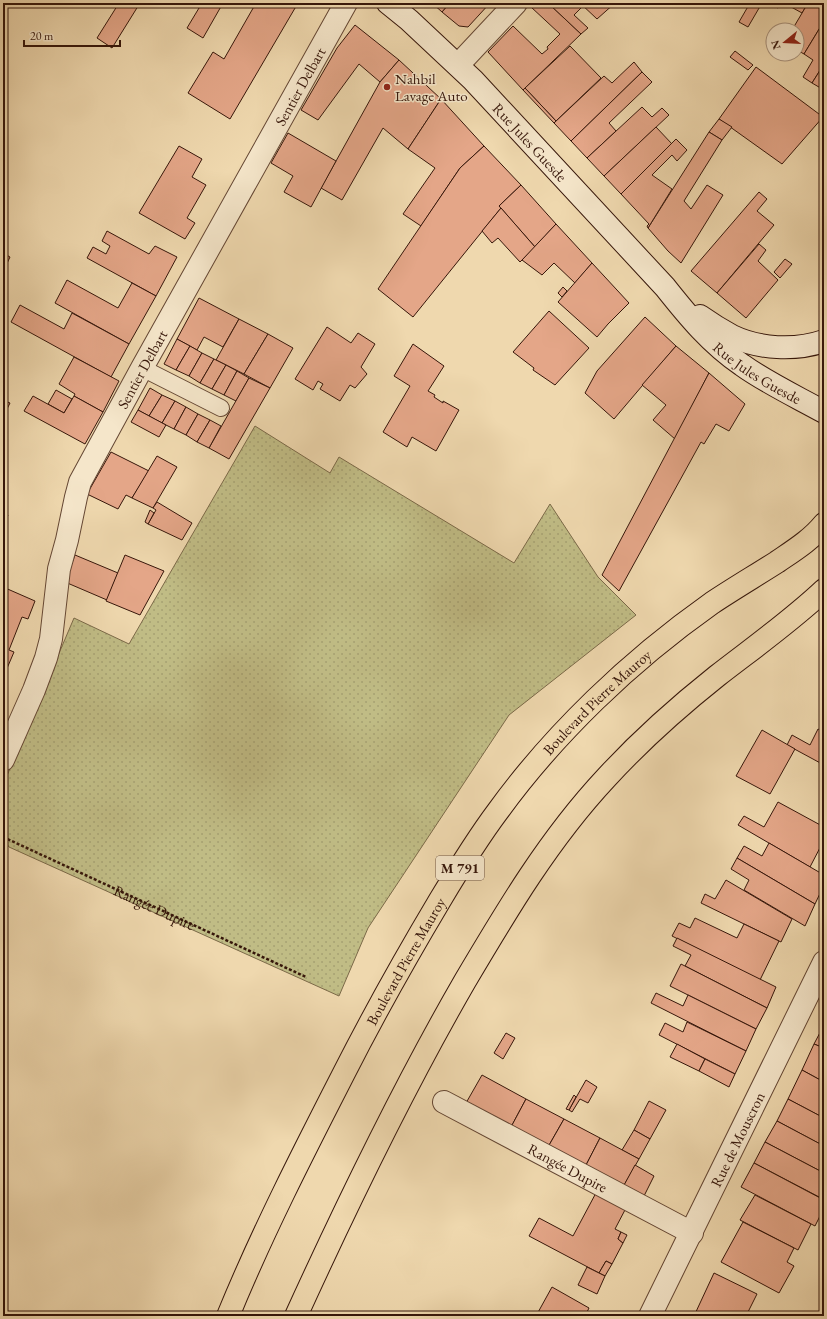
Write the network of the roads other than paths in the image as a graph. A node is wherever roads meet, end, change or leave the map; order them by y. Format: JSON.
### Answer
{"nodes":[{"id":1,"x":346,"y":3,"type":"edge"},
{"id":2,"x":388,"y":3,"type":"edge"},
{"id":3,"x":516,"y":3,"type":"edge"},
{"id":4,"x":458,"y":65,"type":"junction"},
{"id":5,"x":665,"y":288,"type":"junction"},
{"id":6,"x":824,"y":341,"type":"edge"},
{"id":7,"x":142,"y":368,"type":"junction"},
{"id":8,"x":221,"y":408,"type":"dead end"},
{"id":9,"x":824,"y":412,"type":"edge"},
{"id":10,"x":824,"y":524,"type":"edge"},
{"id":11,"x":824,"y":590,"type":"edge"},
{"id":12,"x":3,"y":760,"type":"edge"},
{"id":13,"x":824,"y":962,"type":"edge"},
{"id":14,"x":444,"y":1102,"type":"dead end"},
{"id":15,"x":692,"y":1233,"type":"junction"},
{"id":16,"x":228,"y":1316,"type":"edge"},
{"id":17,"x":296,"y":1316,"type":"edge"},
{"id":18,"x":650,"y":1316,"type":"edge"}],
"edges":[{"from":1,"to":7,"type":"street","name":"Sentier Delbart"},
{"from":2,"to":4,"type":"street","name":"Rue Jules Guesde"},
{"from":3,"to":4,"type":"street"},
{"from":4,"to":5,"type":"street","name":"Rue Jules Guesde"},
{"from":5,"to":6,"type":"street","name":"Rue Jules Guesde"},
{"from":5,"to":9,"type":"street","name":"Rue Jules Guesde"},
{"from":7,"to":8,"type":"lane"},
{"from":7,"to":12,"type":"street","name":"Sentier Delbart"},
{"from":10,"to":16,"type":"main road","name":"Boulevard Pierre Mauroy","number":"M 791"},
{"from":11,"to":17,"type":"main road"},
{"from":13,"to":15,"type":"street","name":"Rue de Mouscron"},
{"from":14,"to":15,"type":"street","name":"Rangée Dupire"},
{"from":15,"to":18,"type":"street","name":"Rue de Mouscron"}]}
